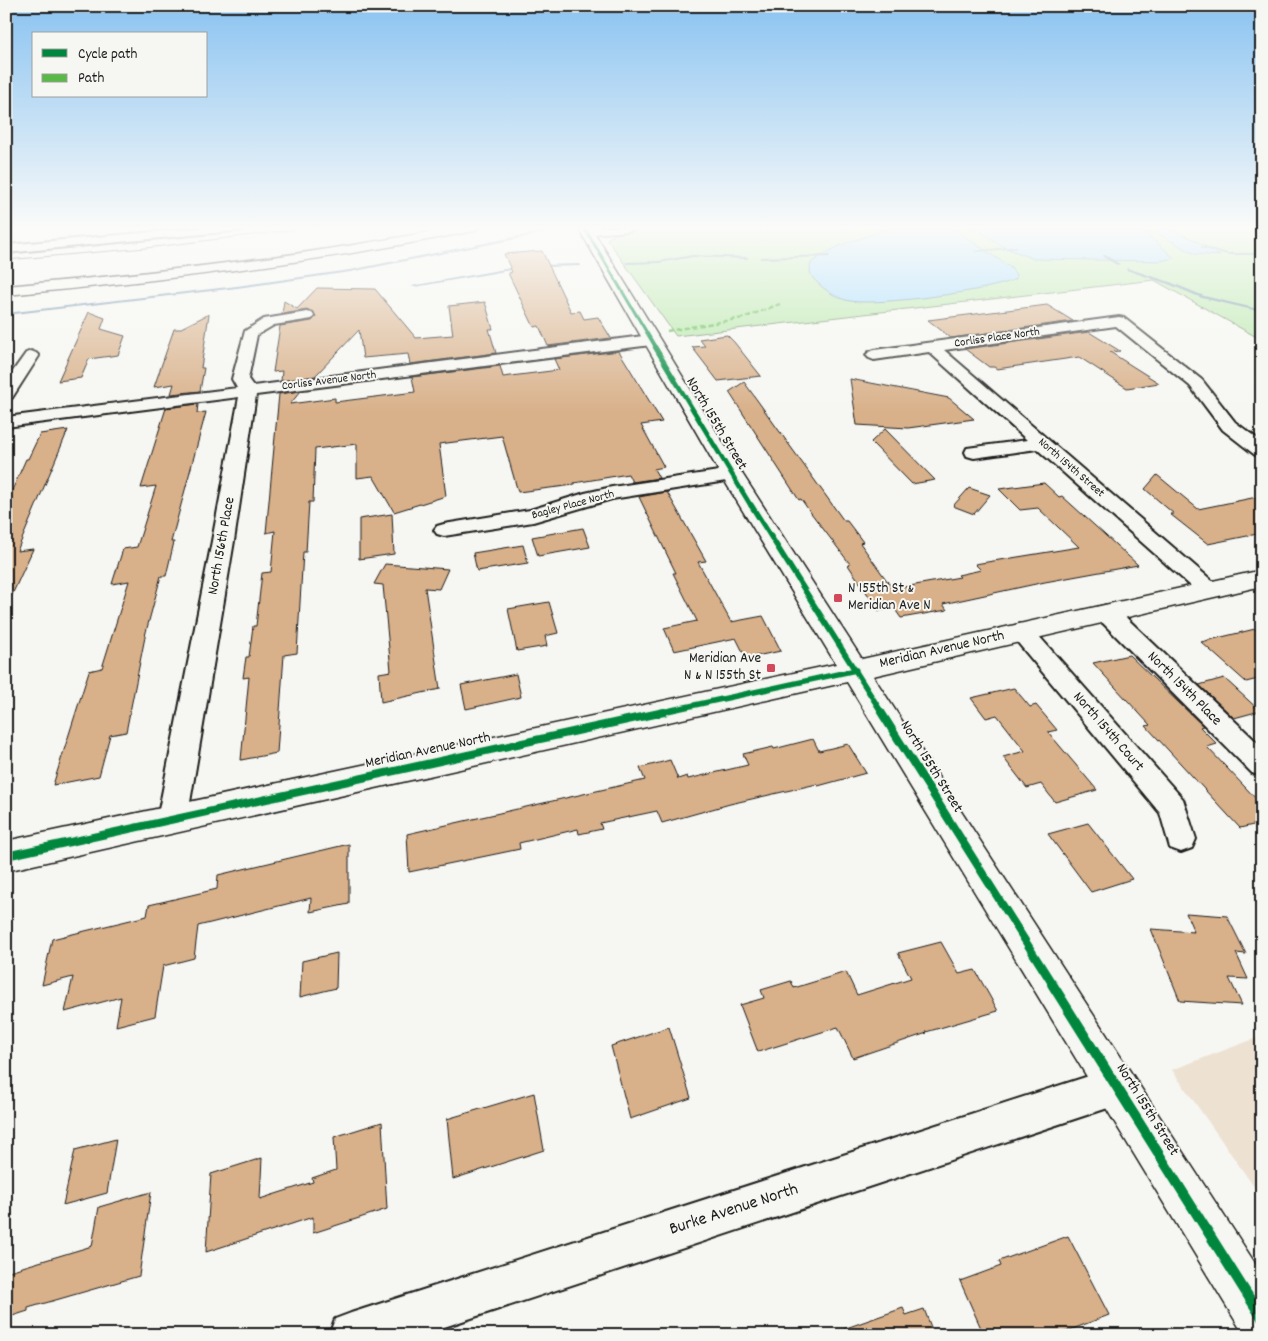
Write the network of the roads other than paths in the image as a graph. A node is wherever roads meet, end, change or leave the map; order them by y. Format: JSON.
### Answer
{"nodes":[{"id":1,"x":20,"y":290,"type":"edge"},
{"id":2,"x":90,"y":290,"type":"edge"},
{"id":3,"x":622,"y":290,"type":"edge"},
{"id":4,"x":6,"y":291,"type":"edge"},
{"id":5,"x":6,"y":299,"type":"edge"},
{"id":6,"x":307,"y":316,"type":"dead end"},
{"id":7,"x":652,"y":340,"type":"junction"},
{"id":8,"x":932,"y":347,"type":"junction"},
{"id":9,"x":874,"y":355,"type":"dead end"},
{"id":10,"x":31,"y":356,"type":"dead end"},
{"id":11,"x":248,"y":391,"type":"junction"},
{"id":12,"x":6,"y":394,"type":"edge"},
{"id":13,"x":6,"y":422,"type":"edge"},
{"id":14,"x":1042,"y":443,"type":"junction"},
{"id":15,"x":1262,"y":451,"type":"edge"},
{"id":16,"x":974,"y":452,"type":"dead end"},
{"id":17,"x":732,"y":475,"type":"junction"},
{"id":18,"x":444,"y":530,"type":"dead end"},
{"id":19,"x":1262,"y":578,"type":"edge"},
{"id":20,"x":1209,"y":590,"type":"junction"},
{"id":21,"x":1107,"y":613,"type":"junction"},
{"id":22,"x":1022,"y":632,"type":"junction"},
{"id":23,"x":856,"y":670,"type":"junction"},
{"id":24,"x":1262,"y":766,"type":"edge"},
{"id":25,"x":172,"y":820,"type":"junction"},
{"id":26,"x":1181,"y":839,"type":"dead end"},
{"id":27,"x":6,"y":856,"type":"edge"},
{"id":28,"x":1116,"y":1086,"type":"junction"},
{"id":29,"x":1262,"y":1318,"type":"edge"},
{"id":30,"x":351,"y":1335,"type":"edge"}],
"edges":[{"from":1,"to":4,"type":"main road"},
{"from":2,"to":5,"type":"main road"},
{"from":3,"to":7,"type":"main road","name":"North 155th Street"},
{"from":6,"to":11,"type":"street","name":"North 156th Place"},
{"from":7,"to":11,"type":"street","name":"Corliss Avenue North"},
{"from":7,"to":17,"type":"main road","name":"North 155th Street"},
{"from":8,"to":9,"type":"street","name":"Corliss Place North"},
{"from":8,"to":14,"type":"street","name":"North 154th Street"},
{"from":8,"to":15,"type":"street","name":"Corliss Place North"},
{"from":10,"to":12,"type":"street"},
{"from":11,"to":13,"type":"street","name":"Corliss Avenue North"},
{"from":11,"to":25,"type":"street","name":"North 156th Place"},
{"from":14,"to":16,"type":"street"},
{"from":14,"to":20,"type":"street","name":"North 154th Street"},
{"from":17,"to":18,"type":"street","name":"Bagley Place North"},
{"from":17,"to":23,"type":"main road","name":"North 155th Street"},
{"from":19,"to":20,"type":"main road","name":"Meridian Avenue North"},
{"from":20,"to":21,"type":"main road","name":"Meridian Avenue North"},
{"from":21,"to":22,"type":"main road","name":"Meridian Avenue North"},
{"from":21,"to":24,"type":"street","name":"North 154th Place"},
{"from":22,"to":23,"type":"main road","name":"Meridian Avenue North"},
{"from":22,"to":26,"type":"street","name":"North 154th Court"},
{"from":23,"to":25,"type":"main road","name":"Meridian Avenue North"},
{"from":23,"to":28,"type":"main road","name":"North 155th Street"},
{"from":25,"to":27,"type":"main road","name":"Meridian Avenue North"},
{"from":28,"to":29,"type":"main road","name":"North 155th Street"},
{"from":28,"to":30,"type":"street","name":"Burke Avenue North"}]}
